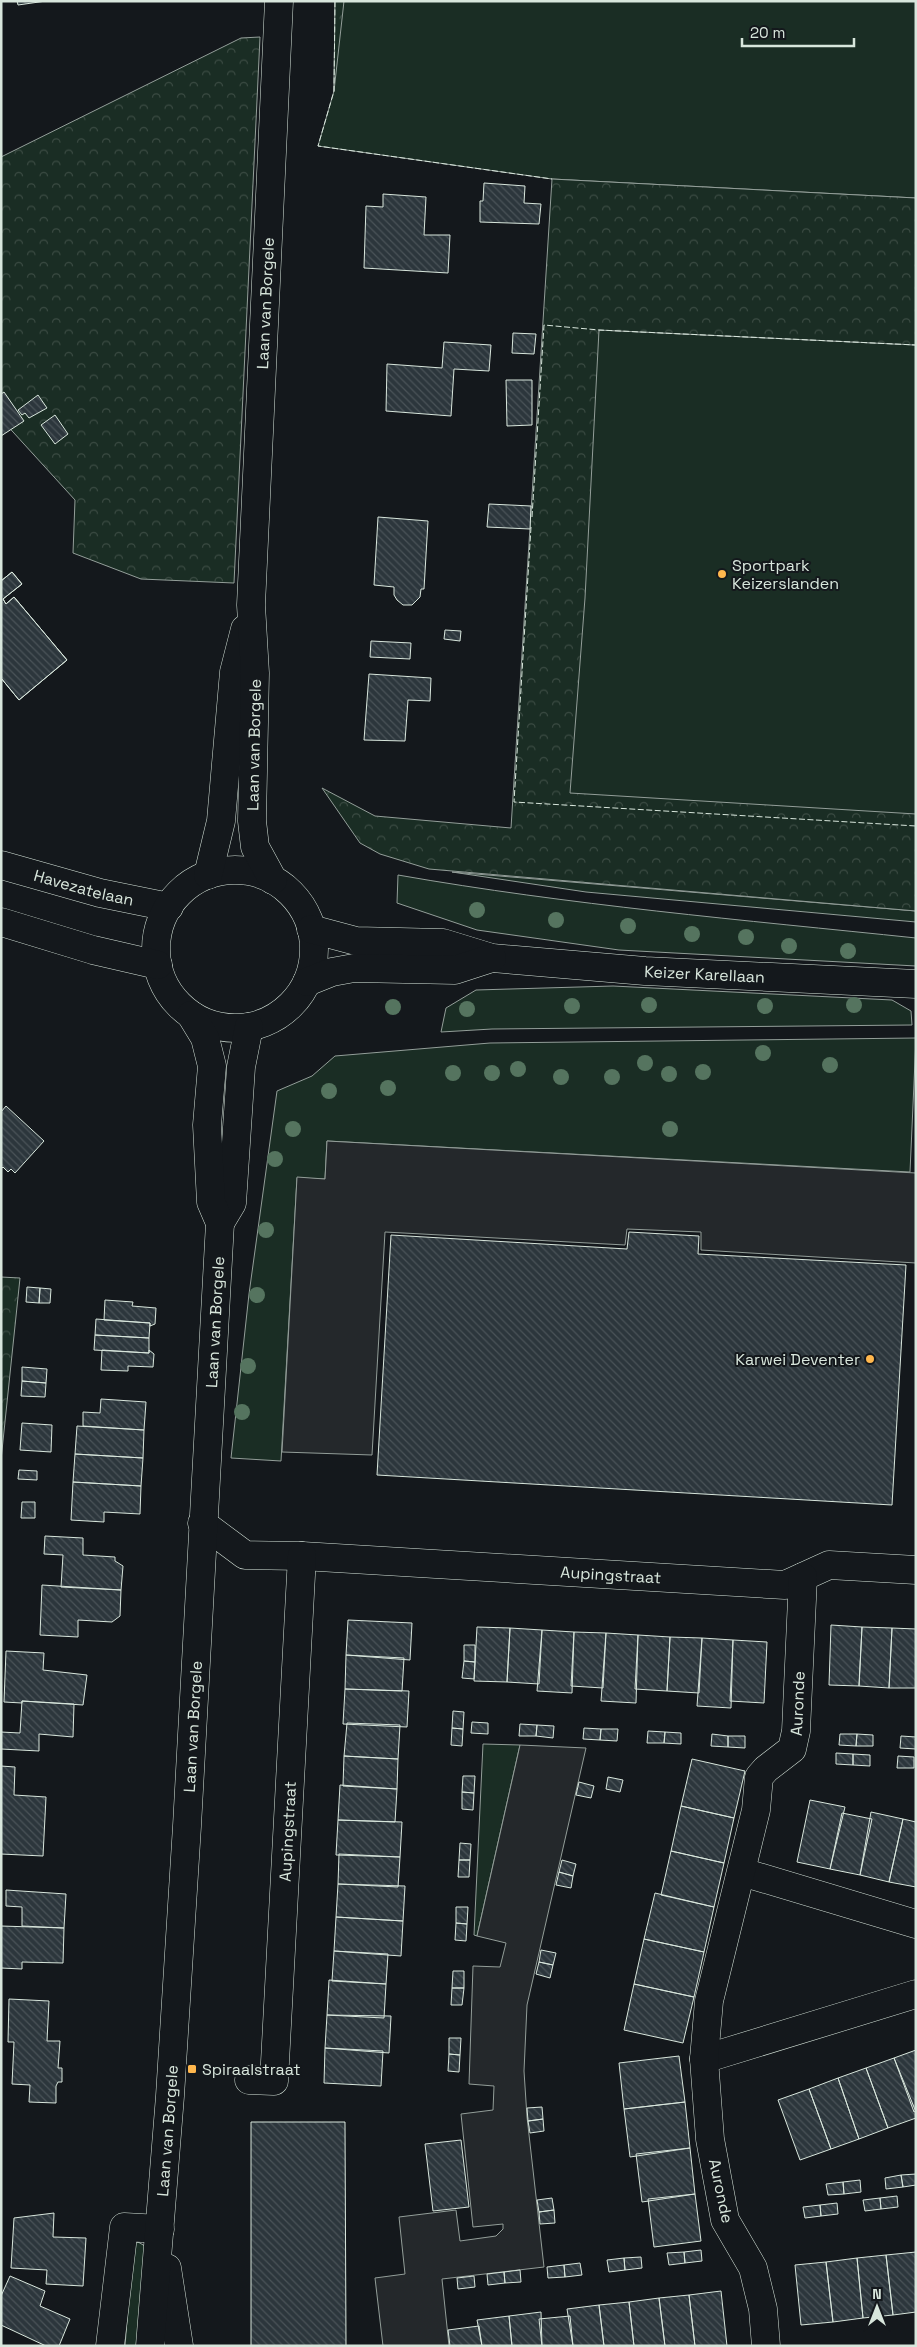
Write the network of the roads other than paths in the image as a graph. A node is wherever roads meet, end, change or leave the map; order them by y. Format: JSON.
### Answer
{"nodes":[{"id":1,"x":279,"y":1,"type":"edge"},
{"id":2,"x":251,"y":605,"type":"junction"},
{"id":3,"x":1,"y":866,"type":"edge"},
{"id":4,"x":208,"y":876,"type":"junction"},
{"id":5,"x":273,"y":880,"type":"junction"},
{"id":6,"x":169,"y":907,"type":"junction"},
{"id":7,"x":1,"y":922,"type":"edge"},
{"id":8,"x":311,"y":929,"type":"junction"},
{"id":9,"x":492,"y":958,"type":"junction"},
{"id":10,"x":158,"y":965,"type":"junction"},
{"id":11,"x":307,"y":982,"type":"junction"},
{"id":12,"x":916,"y":984,"type":"edge"},
{"id":13,"x":191,"y":1015,"type":"junction"},
{"id":14,"x":249,"y":1027,"type":"junction"},
{"id":15,"x":220,"y":1223,"type":"junction"},
{"id":16,"x":202,"y":1523,"type":"junction"},
{"id":17,"x":302,"y":1556,"type":"junction"},
{"id":18,"x":916,"y":1570,"type":"edge"},
{"id":19,"x":803,"y":1577,"type":"junction"},
{"id":20,"x":742,"y":1872,"type":"junction"},
{"id":21,"x":916,"y":1924,"type":"edge"},
{"id":22,"x":916,"y":1994,"type":"edge"},
{"id":23,"x":704,"y":2059,"type":"junction"},
{"id":24,"x":249,"y":2080,"type":"dead end"},
{"id":25,"x":160,"y":2229,"type":"junction"},
{"id":26,"x":110,"y":2346,"type":"edge"},
{"id":27,"x":150,"y":2346,"type":"edge"},
{"id":28,"x":179,"y":2346,"type":"edge"},
{"id":29,"x":766,"y":2346,"type":"edge"}],
"edges":[{"from":1,"to":2,"type":"street","name":"Laan van Borgele"},
{"from":2,"to":4,"type":"street","name":"Laan van Borgele"},
{"from":2,"to":5,"type":"street","name":"Laan van Borgele"},
{"from":3,"to":6,"type":"street","name":"Havezatelaan"},
{"from":4,"to":5,"type":"street"},
{"from":4,"to":6,"type":"street"},
{"from":5,"to":8,"type":"street"},
{"from":6,"to":10,"type":"street"},
{"from":7,"to":10,"type":"street"},
{"from":8,"to":9,"type":"street","name":"Keizer Karellaan"},
{"from":8,"to":11,"type":"street"},
{"from":9,"to":11,"type":"street","name":"Keizer Karellaan"},
{"from":9,"to":12,"type":"street","name":"Keizer Karellaan"},
{"from":10,"to":13,"type":"street"},
{"from":11,"to":14,"type":"street"},
{"from":13,"to":14,"type":"street"},
{"from":13,"to":15,"type":"street","name":"Laan van Borgele"},
{"from":14,"to":15,"type":"street","name":"Laan van Borgele"},
{"from":15,"to":16,"type":"street","name":"Laan van Borgele"},
{"from":16,"to":17,"type":"street","name":"Aupingstraat"},
{"from":16,"to":25,"type":"street","name":"Laan van Borgele"},
{"from":17,"to":19,"type":"street","name":"Aupingstraat"},
{"from":17,"to":24,"type":"street","name":"Aupingstraat"},
{"from":18,"to":19,"type":"street","name":"Aupingstraat"},
{"from":19,"to":20,"type":"street","name":"Auronde"},
{"from":20,"to":21,"type":"street"},
{"from":20,"to":23,"type":"street","name":"Auronde"},
{"from":22,"to":23,"type":"street"},
{"from":23,"to":29,"type":"street","name":"Auronde"},
{"from":25,"to":26,"type":"street"},
{"from":25,"to":27,"type":"street","name":"Laan van Borgele"},
{"from":25,"to":28,"type":"street","name":"Laan van Borgele"}]}
